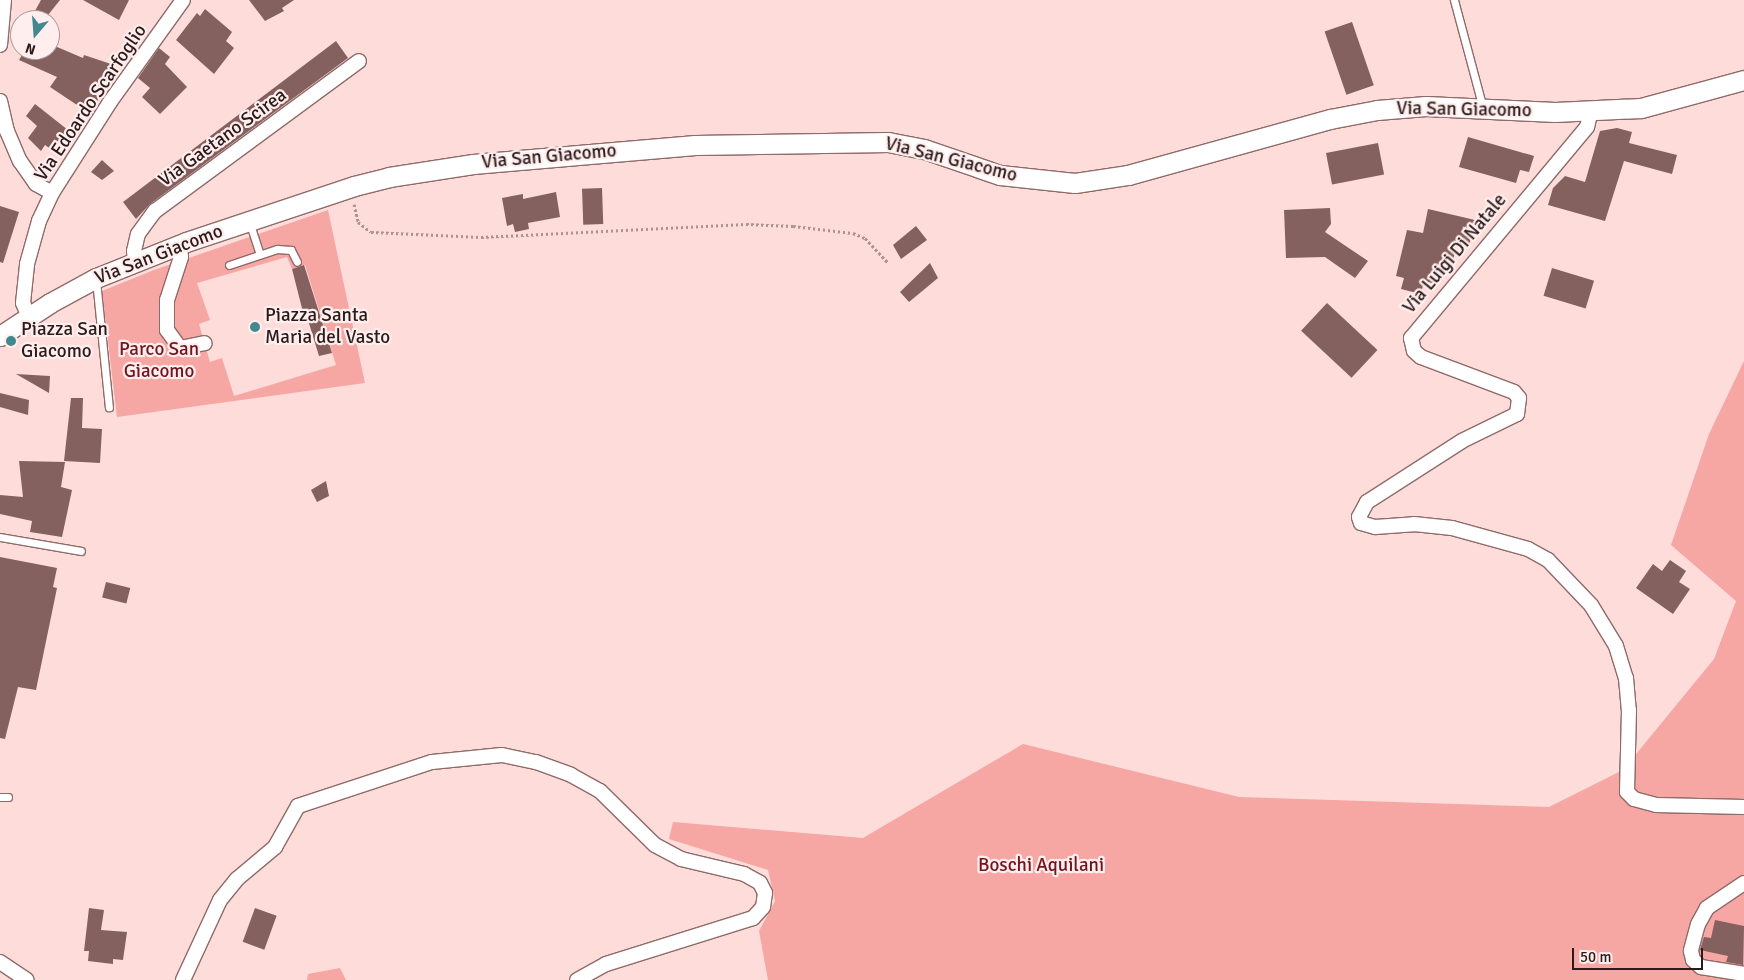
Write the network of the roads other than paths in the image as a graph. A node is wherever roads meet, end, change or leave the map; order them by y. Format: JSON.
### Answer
{"nodes":[{"id":1,"x":4,"y":0,"type":"edge"},
{"id":2,"x":183,"y":0,"type":"edge"},
{"id":3,"x":1454,"y":0,"type":"edge"},
{"id":4,"x":0,"y":45,"type":"edge"},
{"id":5,"x":360,"y":61,"type":"dead end"},
{"id":6,"x":1744,"y":80,"type":"edge"},
{"id":7,"x":0,"y":101,"type":"edge"},
{"id":8,"x":1483,"y":108,"type":"junction"},
{"id":9,"x":1591,"y":110,"type":"junction"},
{"id":10,"x":52,"y":193,"type":"junction"},
{"id":11,"x":249,"y":221,"type":"junction"},
{"id":12,"x":180,"y":244,"type":"junction"},
{"id":13,"x":260,"y":254,"type":"junction"},
{"id":14,"x":135,"y":261,"type":"junction"},
{"id":15,"x":297,"y":262,"type":"dead end"},
{"id":16,"x":228,"y":264,"type":"dead end"},
{"id":17,"x":96,"y":278,"type":"junction"},
{"id":18,"x":29,"y":317,"type":"junction"},
{"id":19,"x":0,"y":336,"type":"edge"},
{"id":20,"x":204,"y":343,"type":"dead end"},
{"id":21,"x":108,"y":407,"type":"dead end"},
{"id":22,"x":0,"y":537,"type":"edge"},
{"id":23,"x":81,"y":551,"type":"dead end"},
{"id":24,"x":0,"y":797,"type":"edge"},
{"id":25,"x":8,"y":797,"type":"dead end"},
{"id":26,"x":1744,"y":807,"type":"edge"},
{"id":27,"x":1744,"y":883,"type":"edge"},
{"id":28,"x":0,"y":962,"type":"edge"},
{"id":29,"x":1744,"y":974,"type":"edge"},
{"id":30,"x":27,"y":980,"type":"edge"},
{"id":31,"x":182,"y":980,"type":"edge"},
{"id":32,"x":578,"y":980,"type":"edge"}],
"edges":[{"from":1,"to":4,"type":"street"},
{"from":2,"to":10,"type":"street","name":"Via Edoardo Scarfoglio"},
{"from":3,"to":8,"type":"lane"},
{"from":5,"to":14,"type":"street","name":"Via Gaetano Scirea"},
{"from":6,"to":9,"type":"street","name":"Via San Giacomo"},
{"from":7,"to":10,"type":"street"},
{"from":8,"to":9,"type":"street","name":"Via San Giacomo"},
{"from":8,"to":11,"type":"street","name":"Via San Giacomo"},
{"from":9,"to":26,"type":"street","name":"Via Luigi Di Natale"},
{"from":10,"to":18,"type":"street","name":"Via Edoardo Scarfoglio"},
{"from":11,"to":12,"type":"street","name":"Via San Giacomo"},
{"from":11,"to":13,"type":"lane"},
{"from":12,"to":14,"type":"street","name":"Via San Giacomo"},
{"from":12,"to":20,"type":"street"},
{"from":13,"to":15,"type":"lane"},
{"from":13,"to":16,"type":"lane"},
{"from":14,"to":17,"type":"street","name":"Via San Giacomo"},
{"from":17,"to":18,"type":"street","name":"Via San Giacomo"},
{"from":17,"to":21,"type":"lane"},
{"from":18,"to":19,"type":"street"},
{"from":22,"to":23,"type":"lane"},
{"from":24,"to":25,"type":"lane"},
{"from":27,"to":29,"type":"street"},
{"from":28,"to":30,"type":"street"},
{"from":31,"to":32,"type":"street"}]}
